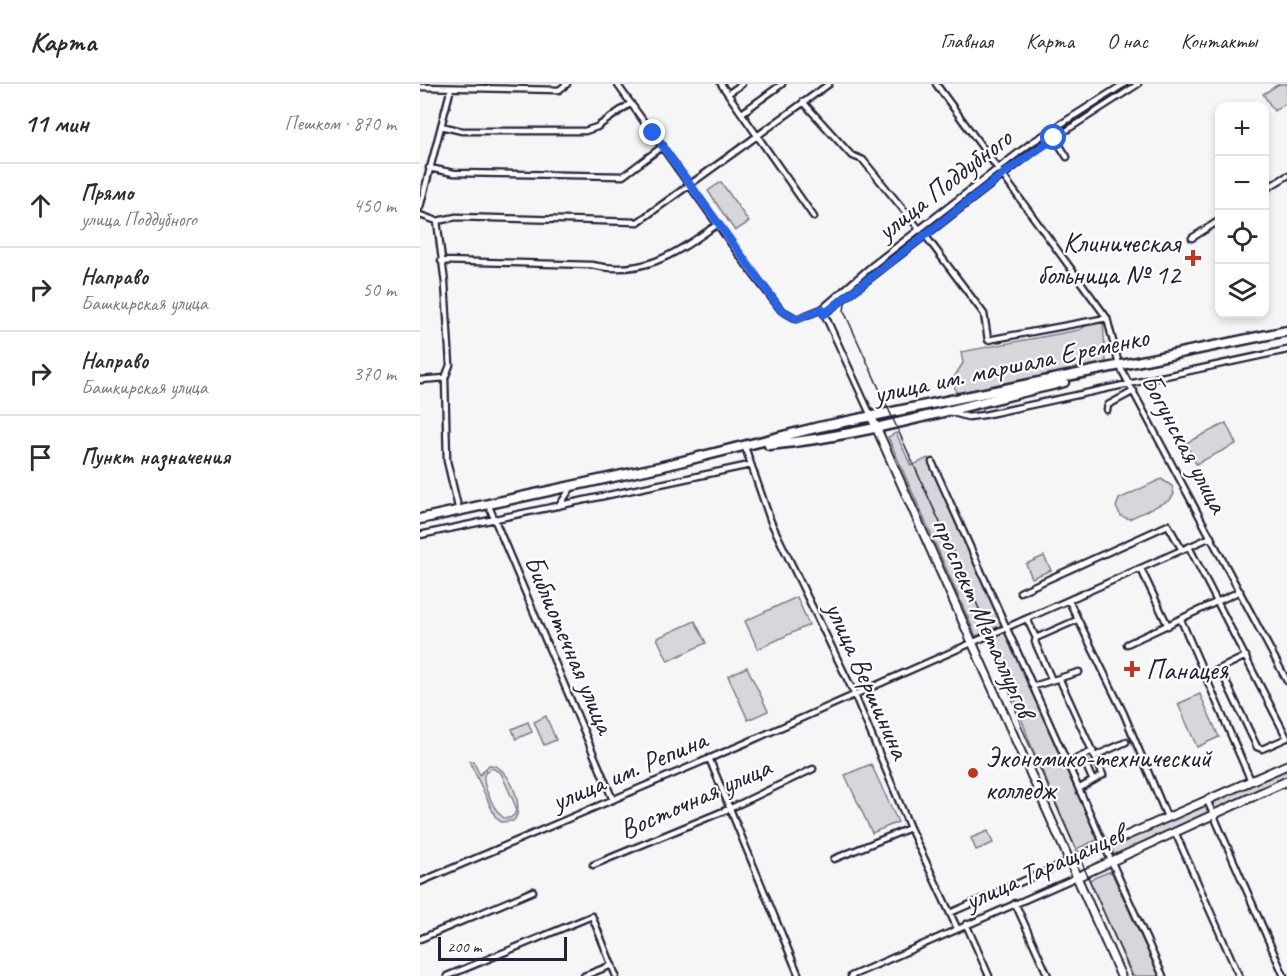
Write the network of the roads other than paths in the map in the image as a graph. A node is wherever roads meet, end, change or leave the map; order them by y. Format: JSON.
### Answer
{"nodes":[{"id":1,"x":567,"y":84,"type":"edge"},
{"id":2,"x":617,"y":84,"type":"edge"},
{"id":3,"x":721,"y":84,"type":"edge"},
{"id":4,"x":742,"y":84,"type":"edge"},
{"id":5,"x":782,"y":84,"type":"edge"},
{"id":6,"x":829,"y":84,"type":"edge"},
{"id":7,"x":936,"y":84,"type":"edge"},
{"id":8,"x":1124,"y":84,"type":"edge"},
{"id":9,"x":1138,"y":84,"type":"edge"},
{"id":10,"x":465,"y":86,"type":"edge"},
{"id":11,"x":420,"y":87,"type":"edge"},
{"id":12,"x":451,"y":88,"type":"junction"},
{"id":13,"x":729,"y":93,"type":"junction"},
{"id":14,"x":803,"y":102,"type":"junction"},
{"id":15,"x":631,"y":103,"type":"junction"},
{"id":16,"x":742,"y":113,"type":"junction"},
{"id":17,"x":441,"y":126,"type":"junction"},
{"id":18,"x":755,"y":135,"type":"junction"},
{"id":19,"x":1054,"y":138,"type":"junction"},
{"id":20,"x":663,"y":146,"type":"junction"},
{"id":21,"x":1067,"y":157,"type":"dead end"},
{"id":22,"x":429,"y":168,"type":"junction"},
{"id":23,"x":999,"y":169,"type":"junction"},
{"id":24,"x":1003,"y":175,"type":"junction"},
{"id":25,"x":1287,"y":176,"type":"edge"},
{"id":26,"x":690,"y":184,"type":"junction"},
{"id":27,"x":1269,"y":187,"type":"edge"},
{"id":28,"x":420,"y":207,"type":"edge"},
{"id":29,"x":420,"y":214,"type":"edge"},
{"id":30,"x":814,"y":217,"type":"dead end"},
{"id":31,"x":430,"y":220,"type":"junction"},
{"id":32,"x":420,"y":221,"type":"edge"},
{"id":33,"x":437,"y":221,"type":"junction"},
{"id":34,"x":1215,"y":222,"type":"edge"},
{"id":35,"x":718,"y":224,"type":"junction"},
{"id":36,"x":920,"y":230,"type":"junction"},
{"id":37,"x":925,"y":235,"type":"junction"},
{"id":38,"x":1192,"y":238,"type":"dead end"},
{"id":39,"x":441,"y":261,"type":"junction"},
{"id":40,"x":823,"y":311,"type":"junction"},
{"id":41,"x":1107,"y":318,"type":"junction"},
{"id":42,"x":1287,"y":331,"type":"edge"},
{"id":43,"x":1287,"y":336,"type":"edge"},
{"id":44,"x":1287,"y":350,"type":"edge"},
{"id":45,"x":1120,"y":366,"type":"junction"},
{"id":46,"x":445,"y":378,"type":"junction"},
{"id":47,"x":420,"y":380,"type":"edge"},
{"id":48,"x":1129,"y":382,"type":"junction"},
{"id":49,"x":1134,"y":391,"type":"junction"},
{"id":50,"x":945,"y":400,"type":"junction"},
{"id":51,"x":1107,"y":410,"type":"dead end"},
{"id":52,"x":948,"y":411,"type":"junction"},
{"id":53,"x":872,"y":418,"type":"junction"},
{"id":54,"x":819,"y":427,"type":"junction"},
{"id":55,"x":877,"y":429,"type":"junction"},
{"id":56,"x":821,"y":440,"type":"junction"},
{"id":57,"x":745,"y":447,"type":"junction"},
{"id":58,"x":932,"y":462,"type":"dead end"},
{"id":59,"x":750,"y":465,"type":"junction"},
{"id":60,"x":572,"y":486,"type":"junction"},
{"id":61,"x":488,"y":504,"type":"junction"},
{"id":62,"x":559,"y":506,"type":"junction"},
{"id":63,"x":459,"y":511,"type":"junction"},
{"id":64,"x":420,"y":519,"type":"edge"},
{"id":65,"x":494,"y":520,"type":"junction"},
{"id":66,"x":420,"y":535,"type":"edge"},
{"id":67,"x":1211,"y":537,"type":"junction"},
{"id":68,"x":1190,"y":547,"type":"junction"},
{"id":69,"x":1182,"y":550,"type":"junction"},
{"id":70,"x":1141,"y":569,"type":"junction"},
{"id":71,"x":1240,"y":591,"type":"junction"},
{"id":72,"x":1020,"y":592,"type":"dead end"},
{"id":73,"x":1069,"y":601,"type":"junction"},
{"id":74,"x":1218,"y":602,"type":"junction"},
{"id":75,"x":1027,"y":619,"type":"junction"},
{"id":76,"x":1077,"y":620,"type":"junction"},
{"id":77,"x":1181,"y":620,"type":"junction"},
{"id":78,"x":1008,"y":626,"type":"junction"},
{"id":79,"x":1168,"y":626,"type":"junction"},
{"id":80,"x":1036,"y":638,"type":"junction"},
{"id":81,"x":973,"y":640,"type":"junction"},
{"id":82,"x":1127,"y":644,"type":"dead end"},
{"id":83,"x":1246,"y":656,"type":"junction"},
{"id":84,"x":1220,"y":669,"type":"junction"},
{"id":85,"x":1079,"y":672,"type":"dead end"},
{"id":86,"x":1205,"y":676,"type":"junction"},
{"id":87,"x":1051,"y":678,"type":"junction"},
{"id":88,"x":1060,"y":680,"type":"junction"},
{"id":89,"x":1287,"y":681,"type":"edge"},
{"id":90,"x":1034,"y":686,"type":"junction"},
{"id":91,"x":854,"y":693,"type":"junction"},
{"id":92,"x":1287,"y":738,"type":"edge"},
{"id":93,"x":1126,"y":742,"type":"dead end"},
{"id":94,"x":1094,"y":754,"type":"junction"},
{"id":95,"x":1082,"y":756,"type":"junction"},
{"id":96,"x":709,"y":758,"type":"junction"},
{"id":97,"x":1068,"y":762,"type":"junction"},
{"id":98,"x":1287,"y":765,"type":"edge"},
{"id":99,"x":813,"y":769,"type":"dead end"},
{"id":100,"x":1094,"y":781,"type":"junction"},
{"id":101,"x":1251,"y":781,"type":"junction"},
{"id":102,"x":1287,"y":781,"type":"edge"},
{"id":103,"x":1080,"y":788,"type":"junction"},
{"id":104,"x":613,"y":800,"type":"junction"},
{"id":105,"x":1207,"y":800,"type":"junction"},
{"id":106,"x":730,"y":808,"type":"junction"},
{"id":107,"x":1212,"y":815,"type":"junction"},
{"id":108,"x":1167,"y":817,"type":"junction"},
{"id":109,"x":910,"y":828,"type":"junction"},
{"id":110,"x":1174,"y":832,"type":"junction"},
{"id":111,"x":1105,"y":844,"type":"junction"},
{"id":112,"x":834,"y":859,"type":"dead end"},
{"id":113,"x":1069,"y":861,"type":"junction"},
{"id":114,"x":1112,"y":861,"type":"junction"},
{"id":115,"x":593,"y":865,"type":"dead end"},
{"id":116,"x":1077,"y":877,"type":"junction"},
{"id":117,"x":420,"y":882,"type":"edge"},
{"id":118,"x":533,"y":891,"type":"dead end"},
{"id":119,"x":1015,"y":903,"type":"junction"},
{"id":120,"x":950,"y":913,"type":"junction"},
{"id":121,"x":966,"y":924,"type":"junction"},
{"id":122,"x":957,"y":928,"type":"junction"},
{"id":123,"x":420,"y":939,"type":"edge"},
{"id":124,"x":612,"y":965,"type":"junction"},
{"id":125,"x":447,"y":976,"type":"edge"},
{"id":126,"x":584,"y":976,"type":"edge"},
{"id":127,"x":616,"y":976,"type":"edge"},
{"id":128,"x":799,"y":976,"type":"edge"},
{"id":129,"x":850,"y":976,"type":"edge"},
{"id":130,"x":989,"y":976,"type":"edge"},
{"id":131,"x":1048,"y":976,"type":"edge"},
{"id":132,"x":1121,"y":976,"type":"edge"},
{"id":133,"x":1163,"y":976,"type":"edge"},
{"id":134,"x":1239,"y":976,"type":"edge"},
{"id":135,"x":1284,"y":976,"type":"edge"}],
"edges":[{"from":1,"to":10,"type":"street"},
{"from":2,"to":15,"type":"street"},
{"from":3,"to":13,"type":"street"},
{"from":4,"to":13,"type":"street"},
{"from":5,"to":16,"type":"street"},
{"from":6,"to":14,"type":"street"},
{"from":7,"to":23,"type":"street","name":"Богунская улица"},
{"from":8,"to":23,"type":"street","name":"улица Поддубного"},
{"from":9,"to":19,"type":"street","name":"улица Поддубного"},
{"from":10,"to":12,"type":"street"},
{"from":11,"to":12,"type":"street"},
{"from":12,"to":17,"type":"street"},
{"from":13,"to":16,"type":"street"},
{"from":14,"to":18,"type":"street"},
{"from":14,"to":36,"type":"street"},
{"from":15,"to":17,"type":"street"},
{"from":15,"to":20,"type":"street"},
{"from":16,"to":18,"type":"street"},
{"from":17,"to":22,"type":"street"},
{"from":18,"to":26,"type":"street"},
{"from":18,"to":30,"type":"street"},
{"from":19,"to":21,"type":"street"},
{"from":19,"to":24,"type":"street","name":"улица Поддубного"},
{"from":20,"to":22,"type":"street"},
{"from":20,"to":26,"type":"street"},
{"from":22,"to":28,"type":"street"},
{"from":23,"to":24,"type":"street","name":"Богунская улица"},
{"from":23,"to":36,"type":"street","name":"улица Поддубного"},
{"from":24,"to":37,"type":"street","name":"улица Поддубного"},
{"from":24,"to":41,"type":"street","name":"Богунская улица"},
{"from":25,"to":27,"type":"street"},
{"from":26,"to":33,"type":"street"},
{"from":26,"to":35,"type":"street"},
{"from":29,"to":31,"type":"street"},
{"from":31,"to":32,"type":"street"},
{"from":31,"to":33,"type":"street"},
{"from":33,"to":39,"type":"street"},
{"from":34,"to":38,"type":"street"},
{"from":35,"to":39,"type":"street"},
{"from":35,"to":40,"type":"street"},
{"from":36,"to":40,"type":"street","name":"улица Поддубного"},
{"from":37,"to":40,"type":"street","name":"улица Поддубного"},
{"from":37,"to":41,"type":"street"},
{"from":39,"to":46,"type":"street"},
{"from":40,"to":53,"type":"street","name":"проспект Металлургов"},
{"from":41,"to":45,"type":"street","name":"Богунская улица"},
{"from":42,"to":45,"type":"highway","name":"улица им. маршала Еременко"},
{"from":43,"to":45,"type":"highway","name":"улица им. маршала Еременко"},
{"from":44,"to":48,"type":"street"},
{"from":45,"to":48,"type":"street","name":"Богунская улица"},
{"from":45,"to":50,"type":"highway","name":"улица им. маршала Еременко"},
{"from":45,"to":52,"type":"highway","name":"улица им. маршала Еременко"},
{"from":46,"to":47,"type":"street"},
{"from":46,"to":63,"type":"street"},
{"from":48,"to":49,"type":"street","name":"Богунская улица"},
{"from":48,"to":52,"type":"street"},
{"from":49,"to":51,"type":"street"},
{"from":49,"to":67,"type":"street","name":"Богунская улица"},
{"from":50,"to":52,"type":"highway"},
{"from":50,"to":53,"type":"highway","name":"улица им. маршала Еременко"},
{"from":52,"to":55,"type":"highway","name":"улица им. маршала Еременко"},
{"from":53,"to":54,"type":"highway","name":"улица им. маршала Еременко"},
{"from":53,"to":55,"type":"main road","name":"проспект Металлургов"},
{"from":54,"to":56,"type":"highway"},
{"from":54,"to":57,"type":"highway","name":"улица им. маршала Еременко"},
{"from":55,"to":56,"type":"highway","name":"улица им. маршала Еременко"},
{"from":55,"to":81,"type":"main road","name":"проспект Металлургов"},
{"from":56,"to":57,"type":"highway","name":"улица им. маршала Еременко"},
{"from":57,"to":59,"type":"street","name":"улица Вершинина"},
{"from":57,"to":60,"type":"highway","name":"улица им. маршала Еременко"},
{"from":58,"to":78,"type":"street"},
{"from":59,"to":62,"type":"street"},
{"from":59,"to":91,"type":"street","name":"улица Вершинина"},
{"from":60,"to":61,"type":"highway","name":"улица им. маршала Еременко"},
{"from":60,"to":62,"type":"street"},
{"from":61,"to":63,"type":"highway","name":"улица им. маршала Еременко"},
{"from":61,"to":65,"type":"street","name":"Библиотечная улица"},
{"from":62,"to":65,"type":"street"},
{"from":63,"to":64,"type":"highway","name":"улица им. маршала Еременко"},
{"from":65,"to":66,"type":"street"},
{"from":65,"to":104,"type":"street","name":"Библиотечная улица"},
{"from":67,"to":68,"type":"street","name":"улица им. Репина"},
{"from":67,"to":71,"type":"street","name":"Богунская улица"},
{"from":68,"to":69,"type":"street","name":"улица им. Репина"},
{"from":68,"to":74,"type":"street"},
{"from":69,"to":70,"type":"street","name":"улица им. Репина"},
{"from":69,"to":72,"type":"street"},
{"from":70,"to":73,"type":"street","name":"улица им. Репина"},
{"from":70,"to":79,"type":"street"},
{"from":71,"to":74,"type":"street"},
{"from":71,"to":89,"type":"street","name":"Богунская улица"},
{"from":73,"to":75,"type":"street","name":"улица им. Репина"},
{"from":73,"to":76,"type":"street"},
{"from":74,"to":77,"type":"street"},
{"from":74,"to":83,"type":"street"},
{"from":75,"to":78,"type":"street","name":"улица им. Репина"},
{"from":75,"to":80,"type":"street"},
{"from":76,"to":80,"type":"street"},
{"from":76,"to":108,"type":"street"},
{"from":77,"to":79,"type":"street"},
{"from":77,"to":86,"type":"street"},
{"from":78,"to":81,"type":"street","name":"улица им. Репина"},
{"from":78,"to":90,"type":"street"},
{"from":79,"to":82,"type":"street"},
{"from":80,"to":87,"type":"street"},
{"from":81,"to":91,"type":"street","name":"улица им. Репина"},
{"from":81,"to":113,"type":"main road","name":"проспект Металлургов"},
{"from":83,"to":84,"type":"street"},
{"from":83,"to":92,"type":"street"},
{"from":84,"to":86,"type":"street"},
{"from":84,"to":92,"type":"street"},
{"from":85,"to":88,"type":"street"},
{"from":86,"to":101,"type":"street"},
{"from":87,"to":88,"type":"street"},
{"from":87,"to":90,"type":"street"},
{"from":88,"to":94,"type":"street"},
{"from":90,"to":97,"type":"street"},
{"from":91,"to":96,"type":"street","name":"улица им. Репина"},
{"from":91,"to":109,"type":"street","name":"улица Вершинина"},
{"from":93,"to":94,"type":"street"},
{"from":94,"to":95,"type":"street"},
{"from":94,"to":100,"type":"street"},
{"from":95,"to":97,"type":"street"},
{"from":95,"to":100,"type":"street"},
{"from":96,"to":104,"type":"street","name":"улица им. Репина"},
{"from":96,"to":106,"type":"street"},
{"from":97,"to":103,"type":"street"},
{"from":98,"to":101,"type":"main road","name":"улица Таращанцев"},
{"from":99,"to":106,"type":"street","name":"Восточная улица"},
{"from":100,"to":103,"type":"street"},
{"from":101,"to":105,"type":"main road","name":"улица Таращанцев"},
{"from":102,"to":107,"type":"main road","name":"улица Таращанцев"},
{"from":103,"to":111,"type":"street"},
{"from":104,"to":117,"type":"street","name":"улица им. Репина"},
{"from":105,"to":107,"type":"street"},
{"from":105,"to":108,"type":"main road","name":"улица Таращанцев"},
{"from":106,"to":115,"type":"street","name":"Восточная улица"},
{"from":106,"to":128,"type":"street"},
{"from":107,"to":110,"type":"main road","name":"улица Таращанцев"},
{"from":107,"to":135,"type":"street"},
{"from":108,"to":111,"type":"main road","name":"улица Таращанцев"},
{"from":109,"to":112,"type":"street"},
{"from":109,"to":120,"type":"street","name":"улица Вершинина"},
{"from":110,"to":114,"type":"main road","name":"улица Таращанцев"},
{"from":110,"to":134,"type":"street"},
{"from":111,"to":113,"type":"main road","name":"улица Таращанцев"},
{"from":111,"to":114,"type":"street"},
{"from":113,"to":116,"type":"main road","name":"проспект Металлургов"},
{"from":113,"to":120,"type":"street","name":"улица Таращанцев"},
{"from":114,"to":116,"type":"main road","name":"улица Таращанцев"},
{"from":114,"to":133,"type":"street"},
{"from":116,"to":119,"type":"street","name":"улица Таращанцев"},
{"from":116,"to":132,"type":"main road","name":"проспект Металлургов"},
{"from":118,"to":123,"type":"street"},
{"from":119,"to":121,"type":"street","name":"улица Таращанцев"},
{"from":119,"to":131,"type":"street"},
{"from":120,"to":122,"type":"street","name":"улица Вершинина"},
{"from":121,"to":122,"type":"street","name":"улица Таращанцев"},
{"from":121,"to":130,"type":"street"},
{"from":122,"to":129,"type":"street","name":"улица Таращанцев"},
{"from":124,"to":125,"type":"street"},
{"from":124,"to":126,"type":"street"},
{"from":124,"to":127,"type":"street"}]}
